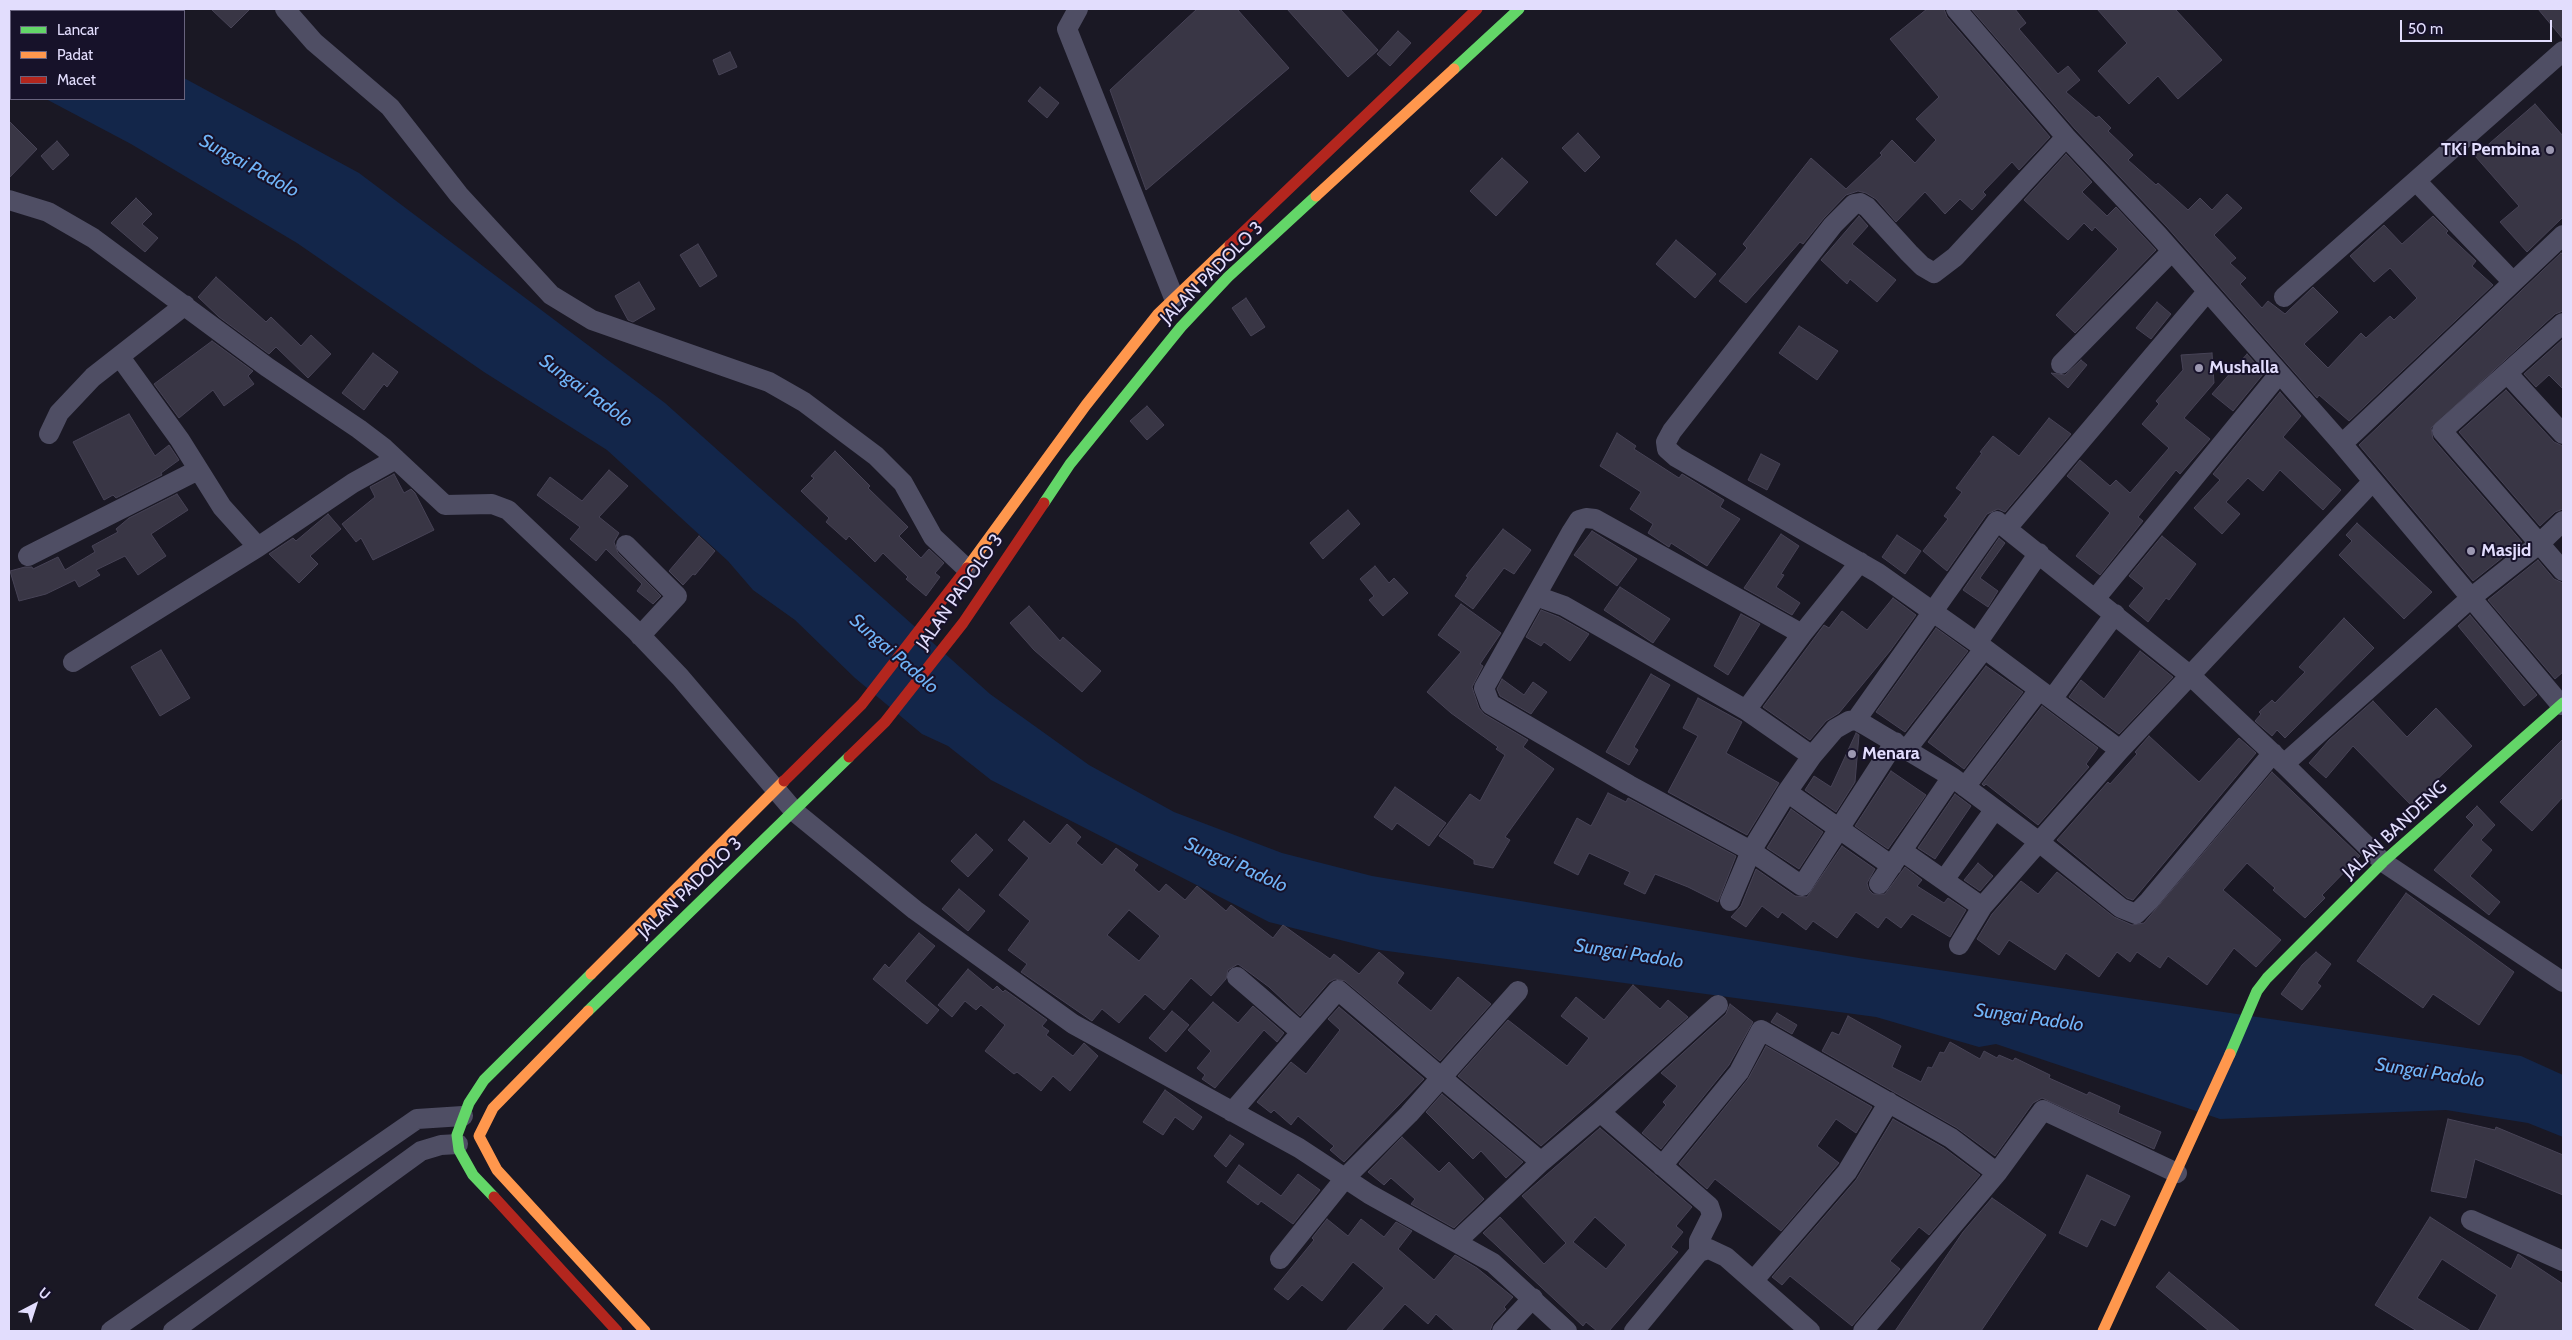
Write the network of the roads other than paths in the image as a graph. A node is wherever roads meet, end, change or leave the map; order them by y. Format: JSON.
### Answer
{"nodes":[{"id":1,"x":285,"y":9,"type":"edge"},
{"id":2,"x":1078,"y":9,"type":"edge"},
{"id":3,"x":1478,"y":9,"type":"edge"},
{"id":4,"x":1519,"y":9,"type":"edge"},
{"id":5,"x":1956,"y":9,"type":"edge"},
{"id":6,"x":2563,"y":51,"type":"edge"},
{"id":7,"x":1436,"y":67,"type":"junction"},
{"id":8,"x":2066,"y":137,"type":"junction"},
{"id":9,"x":2416,"y":181,"type":"junction"},
{"id":10,"x":9,"y":200,"type":"edge"},
{"id":11,"x":2563,"y":235,"type":"edge"},
{"id":12,"x":2172,"y":251,"type":"junction"},
{"id":13,"x":2514,"y":282,"type":"junction"},
{"id":14,"x":2207,"y":292,"type":"junction"},
{"id":15,"x":2284,"y":297,"type":"dead end"},
{"id":16,"x":1174,"y":298,"type":"junction"},
{"id":17,"x":185,"y":305,"type":"junction"},
{"id":18,"x":2563,"y":323,"type":"edge"},
{"id":19,"x":120,"y":357,"type":"junction"},
{"id":20,"x":2061,"y":364,"type":"dead end"},
{"id":21,"x":2507,"y":373,"type":"junction"},
{"id":22,"x":2280,"y":374,"type":"junction"},
{"id":23,"x":49,"y":434,"type":"dead end"},
{"id":24,"x":2563,"y":434,"type":"edge"},
{"id":25,"x":2342,"y":444,"type":"junction"},
{"id":26,"x":396,"y":459,"type":"junction"},
{"id":27,"x":198,"y":470,"type":"junction"},
{"id":28,"x":2372,"y":482,"type":"junction"},
{"id":29,"x":2563,"y":521,"type":"edge"},
{"id":30,"x":2007,"y":528,"type":"junction"},
{"id":31,"x":2539,"y":544,"type":"junction"},
{"id":32,"x":626,"y":545,"type":"dead end"},
{"id":33,"x":258,"y":547,"type":"junction"},
{"id":34,"x":2039,"y":553,"type":"junction"},
{"id":35,"x":28,"y":556,"type":"dead end"},
{"id":36,"x":1860,"y":562,"type":"junction"},
{"id":37,"x":966,"y":568,"type":"junction"},
{"id":38,"x":2563,"y":571,"type":"edge"},
{"id":39,"x":1536,"y":596,"type":"junction"},
{"id":40,"x":2472,"y":597,"type":"junction"},
{"id":41,"x":2096,"y":599,"type":"junction"},
{"id":42,"x":1932,"y":611,"type":"junction"},
{"id":43,"x":2116,"y":614,"type":"junction"},
{"id":44,"x":1802,"y":634,"type":"junction"},
{"id":45,"x":640,"y":636,"type":"junction"},
{"id":46,"x":1981,"y":646,"type":"junction"},
{"id":47,"x":73,"y":662,"type":"dead end"},
{"id":48,"x":2192,"y":677,"type":"junction"},
{"id":49,"x":2046,"y":694,"type":"junction"},
{"id":50,"x":2562,"y":704,"type":"edge"},
{"id":51,"x":1746,"y":710,"type":"junction"},
{"id":52,"x":1856,"y":720,"type":"junction"},
{"id":53,"x":1901,"y":746,"type":"junction"},
{"id":54,"x":2120,"y":750,"type":"junction"},
{"id":55,"x":1812,"y":756,"type":"junction"},
{"id":56,"x":2279,"y":759,"type":"junction"},
{"id":57,"x":1959,"y":782,"type":"junction"},
{"id":58,"x":774,"y":789,"type":"junction"},
{"id":59,"x":1787,"y":792,"type":"junction"},
{"id":60,"x":1995,"y":809,"type":"junction"},
{"id":61,"x":795,"y":812,"type":"junction"},
{"id":62,"x":1840,"y":830,"type":"junction"},
{"id":63,"x":2039,"y":842,"type":"junction"},
{"id":64,"x":1751,"y":851,"type":"junction"},
{"id":65,"x":1897,"y":859,"type":"junction"},
{"id":66,"x":2383,"y":862,"type":"junction"},
{"id":67,"x":1944,"y":880,"type":"junction"},
{"id":68,"x":1879,"y":884,"type":"dead end"},
{"id":69,"x":1730,"y":901,"type":"dead end"},
{"id":70,"x":1982,"y":906,"type":"junction"},
{"id":71,"x":1959,"y":945,"type":"dead end"},
{"id":72,"x":1237,"y":977,"type":"dead end"},
{"id":73,"x":2563,"y":982,"type":"edge"},
{"id":74,"x":1518,"y":991,"type":"dead end"},
{"id":75,"x":1718,"y":1005,"type":"dead end"},
{"id":76,"x":1301,"y":1032,"type":"junction"},
{"id":77,"x":527,"y":1038,"type":"junction"},
{"id":78,"x":544,"y":1054,"type":"junction"},
{"id":79,"x":1441,"y":1078,"type":"junction"},
{"id":80,"x":1889,"y":1102,"type":"junction"},
{"id":81,"x":1232,"y":1112,"type":"junction"},
{"id":82,"x":1600,"y":1112,"type":"junction"},
{"id":83,"x":463,"y":1116,"type":"junction"},
{"id":84,"x":458,"y":1144,"type":"junction"},
{"id":85,"x":1541,"y":1162,"type":"junction"},
{"id":86,"x":1662,"y":1166,"type":"junction"},
{"id":87,"x":1997,"y":1172,"type":"junction"},
{"id":88,"x":2177,"y":1173,"type":"junction"},
{"id":89,"x":1346,"y":1177,"type":"junction"},
{"id":90,"x":2470,"y":1220,"type":"dead end"},
{"id":91,"x":1457,"y":1241,"type":"junction"},
{"id":92,"x":1699,"y":1252,"type":"junction"},
{"id":93,"x":1280,"y":1259,"type":"dead end"},
{"id":94,"x":2563,"y":1261,"type":"edge"},
{"id":95,"x":585,"y":1267,"type":"junction"},
{"id":96,"x":568,"y":1280,"type":"junction"},
{"id":97,"x":1754,"y":1280,"type":"junction"},
{"id":98,"x":1533,"y":1298,"type":"junction"},
{"id":99,"x":111,"y":1331,"type":"edge"},
{"id":100,"x":173,"y":1331,"type":"edge"},
{"id":101,"x":617,"y":1331,"type":"edge"},
{"id":102,"x":645,"y":1331,"type":"edge"},
{"id":103,"x":1502,"y":1331,"type":"edge"},
{"id":104,"x":1568,"y":1331,"type":"edge"},
{"id":105,"x":1634,"y":1331,"type":"edge"},
{"id":106,"x":1810,"y":1331,"type":"edge"},
{"id":107,"x":1864,"y":1331,"type":"edge"},
{"id":108,"x":2103,"y":1331,"type":"edge"}],
"edges":[{"from":1,"to":37,"type":"street"},
{"from":2,"to":16,"type":"street"},
{"from":3,"to":7,"type":"street","name":"JALAN PADOLO 3"},
{"from":4,"to":7,"type":"street","name":"JALAN PADOLO 3"},
{"from":5,"to":8,"type":"street"},
{"from":6,"to":9,"type":"street"},
{"from":7,"to":16,"type":"street","name":"JALAN PADOLO 3"},
{"from":7,"to":61,"type":"street","name":"JALAN PADOLO 3"},
{"from":8,"to":12,"type":"street"},
{"from":8,"to":36,"type":"street"},
{"from":9,"to":13,"type":"street"},
{"from":9,"to":15,"type":"street"},
{"from":10,"to":17,"type":"street"},
{"from":11,"to":13,"type":"street"},
{"from":12,"to":14,"type":"street"},
{"from":12,"to":20,"type":"street"},
{"from":13,"to":25,"type":"street"},
{"from":14,"to":22,"type":"street"},
{"from":14,"to":30,"type":"street"},
{"from":16,"to":37,"type":"street","name":"JALAN PADOLO 3"},
{"from":17,"to":19,"type":"street"},
{"from":17,"to":26,"type":"street"},
{"from":18,"to":21,"type":"street"},
{"from":19,"to":23,"type":"street"},
{"from":19,"to":27,"type":"street"},
{"from":21,"to":24,"type":"street"},
{"from":21,"to":31,"type":"street"},
{"from":22,"to":25,"type":"street"},
{"from":22,"to":41,"type":"street"},
{"from":25,"to":28,"type":"street"},
{"from":26,"to":33,"type":"street"},
{"from":26,"to":45,"type":"street"},
{"from":27,"to":33,"type":"street"},
{"from":27,"to":35,"type":"street"},
{"from":28,"to":40,"type":"street"},
{"from":28,"to":48,"type":"street"},
{"from":29,"to":31,"type":"street"},
{"from":30,"to":34,"type":"street"},
{"from":30,"to":42,"type":"street"},
{"from":31,"to":38,"type":"street"},
{"from":31,"to":40,"type":"street"},
{"from":32,"to":45,"type":"street"},
{"from":33,"to":47,"type":"street"},
{"from":34,"to":41,"type":"street"},
{"from":34,"to":46,"type":"street"},
{"from":36,"to":42,"type":"street"},
{"from":36,"to":44,"type":"street"},
{"from":37,"to":58,"type":"street","name":"JALAN PADOLO 3"},
{"from":39,"to":44,"type":"street"},
{"from":39,"to":51,"type":"street"},
{"from":39,"to":64,"type":"street"},
{"from":40,"to":50,"type":"street"},
{"from":40,"to":56,"type":"street"},
{"from":41,"to":43,"type":"street"},
{"from":42,"to":46,"type":"street"},
{"from":42,"to":52,"type":"street"},
{"from":43,"to":48,"type":"street"},
{"from":43,"to":49,"type":"street"},
{"from":44,"to":51,"type":"street"},
{"from":45,"to":58,"type":"street"},
{"from":46,"to":49,"type":"street"},
{"from":46,"to":53,"type":"street"},
{"from":48,"to":54,"type":"street"},
{"from":48,"to":56,"type":"street"},
{"from":49,"to":54,"type":"street"},
{"from":49,"to":57,"type":"street"},
{"from":50,"to":66,"type":"street","name":"JALAN BANDENG"},
{"from":51,"to":55,"type":"street"},
{"from":52,"to":53,"type":"street"},
{"from":52,"to":55,"type":"street"},
{"from":53,"to":57,"type":"street"},
{"from":53,"to":62,"type":"street"},
{"from":54,"to":63,"type":"street"},
{"from":55,"to":59,"type":"street"},
{"from":56,"to":63,"type":"street"},
{"from":56,"to":66,"type":"street"},
{"from":57,"to":60,"type":"street"},
{"from":57,"to":65,"type":"street"},
{"from":58,"to":61,"type":"street"},
{"from":58,"to":77,"type":"street","name":"JALAN PADOLO 3"},
{"from":59,"to":62,"type":"street"},
{"from":59,"to":64,"type":"street"},
{"from":60,"to":63,"type":"street"},
{"from":60,"to":67,"type":"street"},
{"from":61,"to":78,"type":"street","name":"JALAN PADOLO 3"},
{"from":61,"to":81,"type":"street"},
{"from":62,"to":64,"type":"street"},
{"from":62,"to":65,"type":"street"},
{"from":63,"to":70,"type":"street"},
{"from":64,"to":69,"type":"street"},
{"from":65,"to":67,"type":"street"},
{"from":65,"to":68,"type":"street"},
{"from":66,"to":73,"type":"street"},
{"from":66,"to":88,"type":"street","name":"JALAN BANDENG"},
{"from":67,"to":70,"type":"street"},
{"from":70,"to":71,"type":"street"},
{"from":72,"to":76,"type":"street"},
{"from":74,"to":79,"type":"street"},
{"from":75,"to":82,"type":"street"},
{"from":76,"to":79,"type":"street"},
{"from":76,"to":81,"type":"street"},
{"from":77,"to":78,"type":"street"},
{"from":77,"to":83,"type":"street","name":"JALAN PADOLO 3"},
{"from":78,"to":95,"type":"street","name":"JALAN PADOLO 3"},
{"from":79,"to":85,"type":"street"},
{"from":79,"to":89,"type":"street"},
{"from":80,"to":86,"type":"street"},
{"from":80,"to":87,"type":"street"},
{"from":80,"to":97,"type":"street"},
{"from":81,"to":89,"type":"street"},
{"from":82,"to":85,"type":"street"},
{"from":82,"to":86,"type":"street"},
{"from":83,"to":84,"type":"street","name":"JALAN PADOLO 3"},
{"from":83,"to":99,"type":"street"},
{"from":84,"to":96,"type":"street"},
{"from":84,"to":100,"type":"street"},
{"from":85,"to":91,"type":"street"},
{"from":86,"to":92,"type":"street"},
{"from":87,"to":88,"type":"street"},
{"from":87,"to":107,"type":"street"},
{"from":88,"to":108,"type":"street","name":"JALAN BANDENG"},
{"from":89,"to":91,"type":"street"},
{"from":89,"to":93,"type":"street"},
{"from":90,"to":94,"type":"street"},
{"from":91,"to":98,"type":"street"},
{"from":92,"to":97,"type":"street"},
{"from":92,"to":105,"type":"street"},
{"from":95,"to":96,"type":"street"},
{"from":95,"to":102,"type":"street","name":"JALAN PADOLO 3"},
{"from":96,"to":101,"type":"street"},
{"from":97,"to":106,"type":"street"},
{"from":98,"to":103,"type":"street"},
{"from":98,"to":104,"type":"street"}]}
